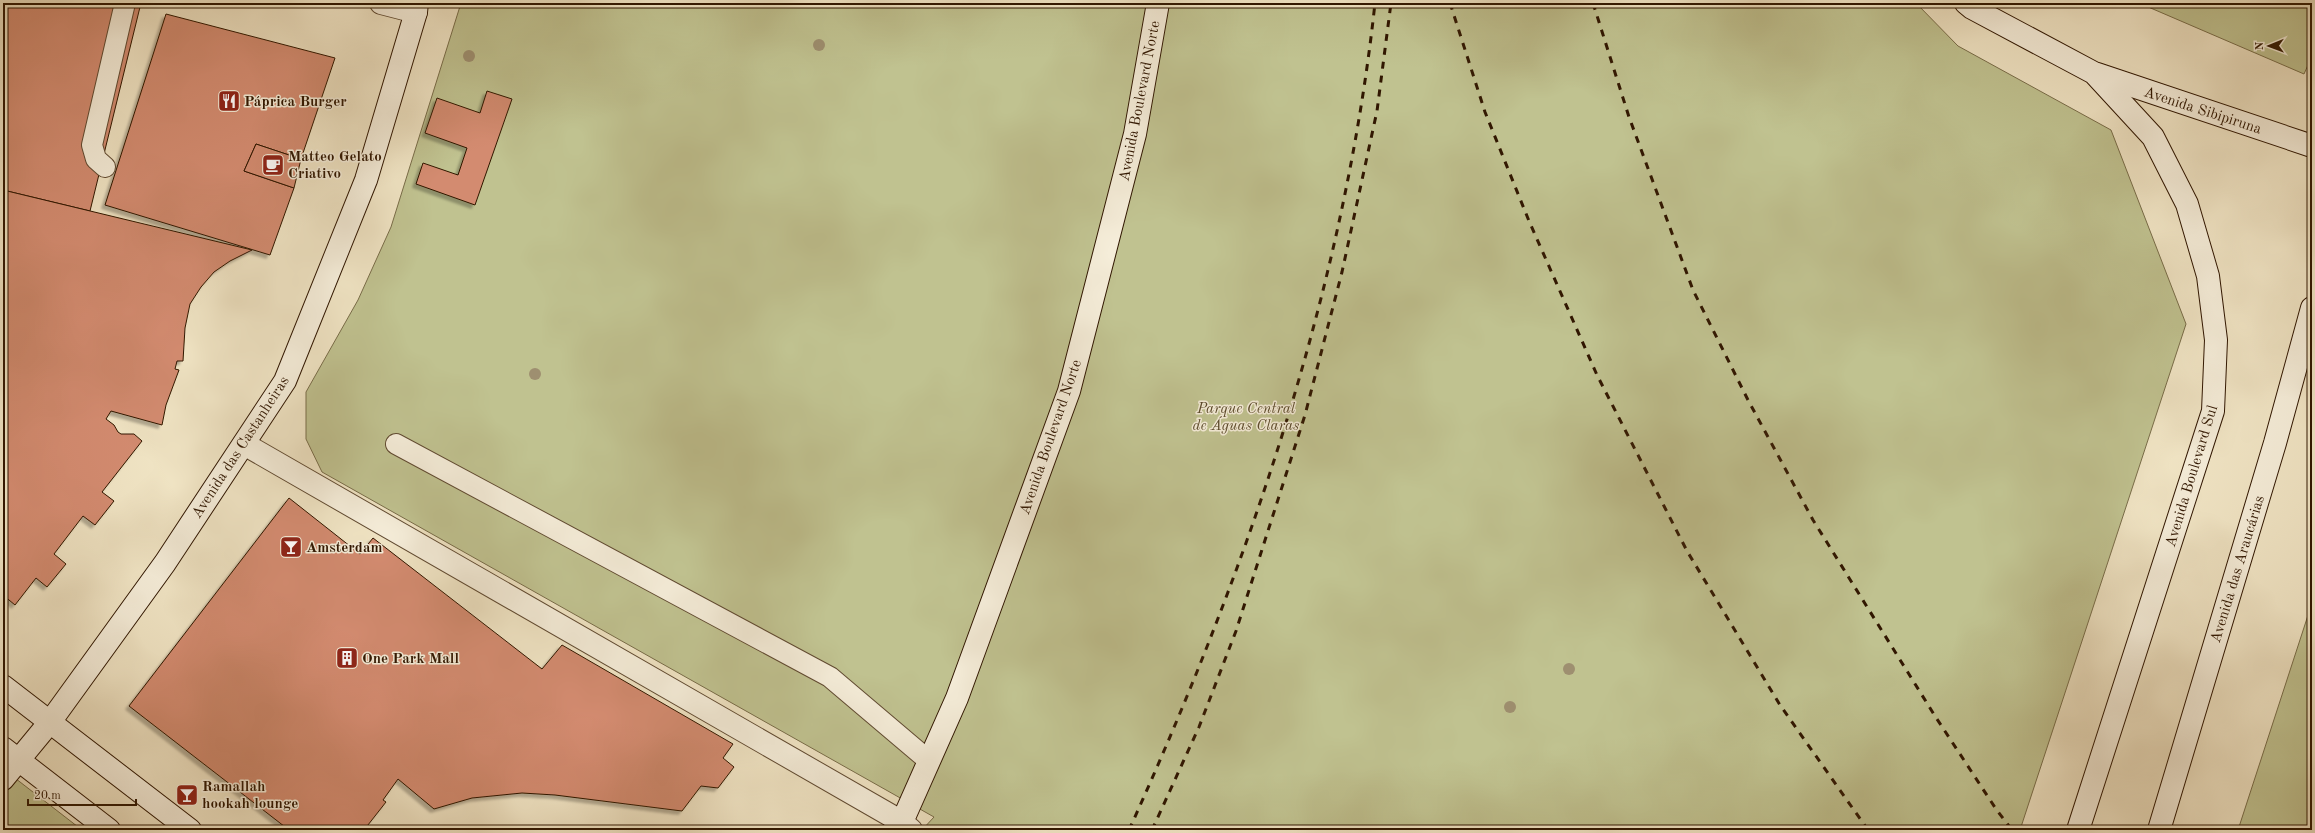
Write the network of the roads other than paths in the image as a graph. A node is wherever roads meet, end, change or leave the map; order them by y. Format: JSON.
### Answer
{"nodes":[{"id":1,"x":125,"y":3,"type":"edge"},
{"id":2,"x":381,"y":3,"type":"edge"},
{"id":3,"x":1158,"y":3,"type":"edge"},
{"id":4,"x":1966,"y":3,"type":"edge"},
{"id":5,"x":416,"y":7,"type":"edge"},
{"id":6,"x":2094,"y":74,"type":"junction"},
{"id":7,"x":2312,"y":146,"type":"edge"},
{"id":8,"x":105,"y":167,"type":"dead end"},
{"id":9,"x":2312,"y":308,"type":"edge"},
{"id":10,"x":244,"y":444,"type":"junction"},
{"id":11,"x":396,"y":444,"type":"dead end"},
{"id":12,"x":3,"y":686,"type":"edge"},
{"id":13,"x":50,"y":722,"type":"junction"},
{"id":14,"x":11,"y":754,"type":"edge"},
{"id":15,"x":929,"y":762,"type":"junction"},
{"id":16,"x":3,"y":779,"type":"edge"},
{"id":17,"x":2081,"y":823,"type":"edge"},
{"id":18,"x":902,"y":827,"type":"edge"},
{"id":19,"x":109,"y":830,"type":"edge"},
{"id":20,"x":190,"y":830,"type":"edge"},
{"id":21,"x":2159,"y":830,"type":"edge"}],
"edges":[{"from":1,"to":8,"type":"lane"},
{"from":2,"to":5,"type":"street"},
{"from":3,"to":15,"type":"street","name":"Avenida Boulevard Norte"},
{"from":4,"to":6,"type":"street","name":"Avenida Boulevard Sul"},
{"from":5,"to":10,"type":"street","name":"Avenida das Castanheiras"},
{"from":6,"to":7,"type":"street","name":"Avenida Sibipiruna"},
{"from":6,"to":17,"type":"street","name":"Avenida Boulevard Sul"},
{"from":9,"to":21,"type":"street","name":"Avenida das Araucárias"},
{"from":10,"to":13,"type":"street","name":"Avenida das Castanheiras"},
{"from":10,"to":18,"type":"street"},
{"from":11,"to":15,"type":"lane"},
{"from":12,"to":13,"type":"street"},
{"from":13,"to":14,"type":"street","name":"Avenida das Castanheiras"},
{"from":13,"to":20,"type":"street"},
{"from":14,"to":16,"type":"street","name":"Avenida das Castanheiras"},
{"from":14,"to":19,"type":"street"},
{"from":15,"to":18,"type":"street","name":"Avenida Boulevard Norte"}]}
